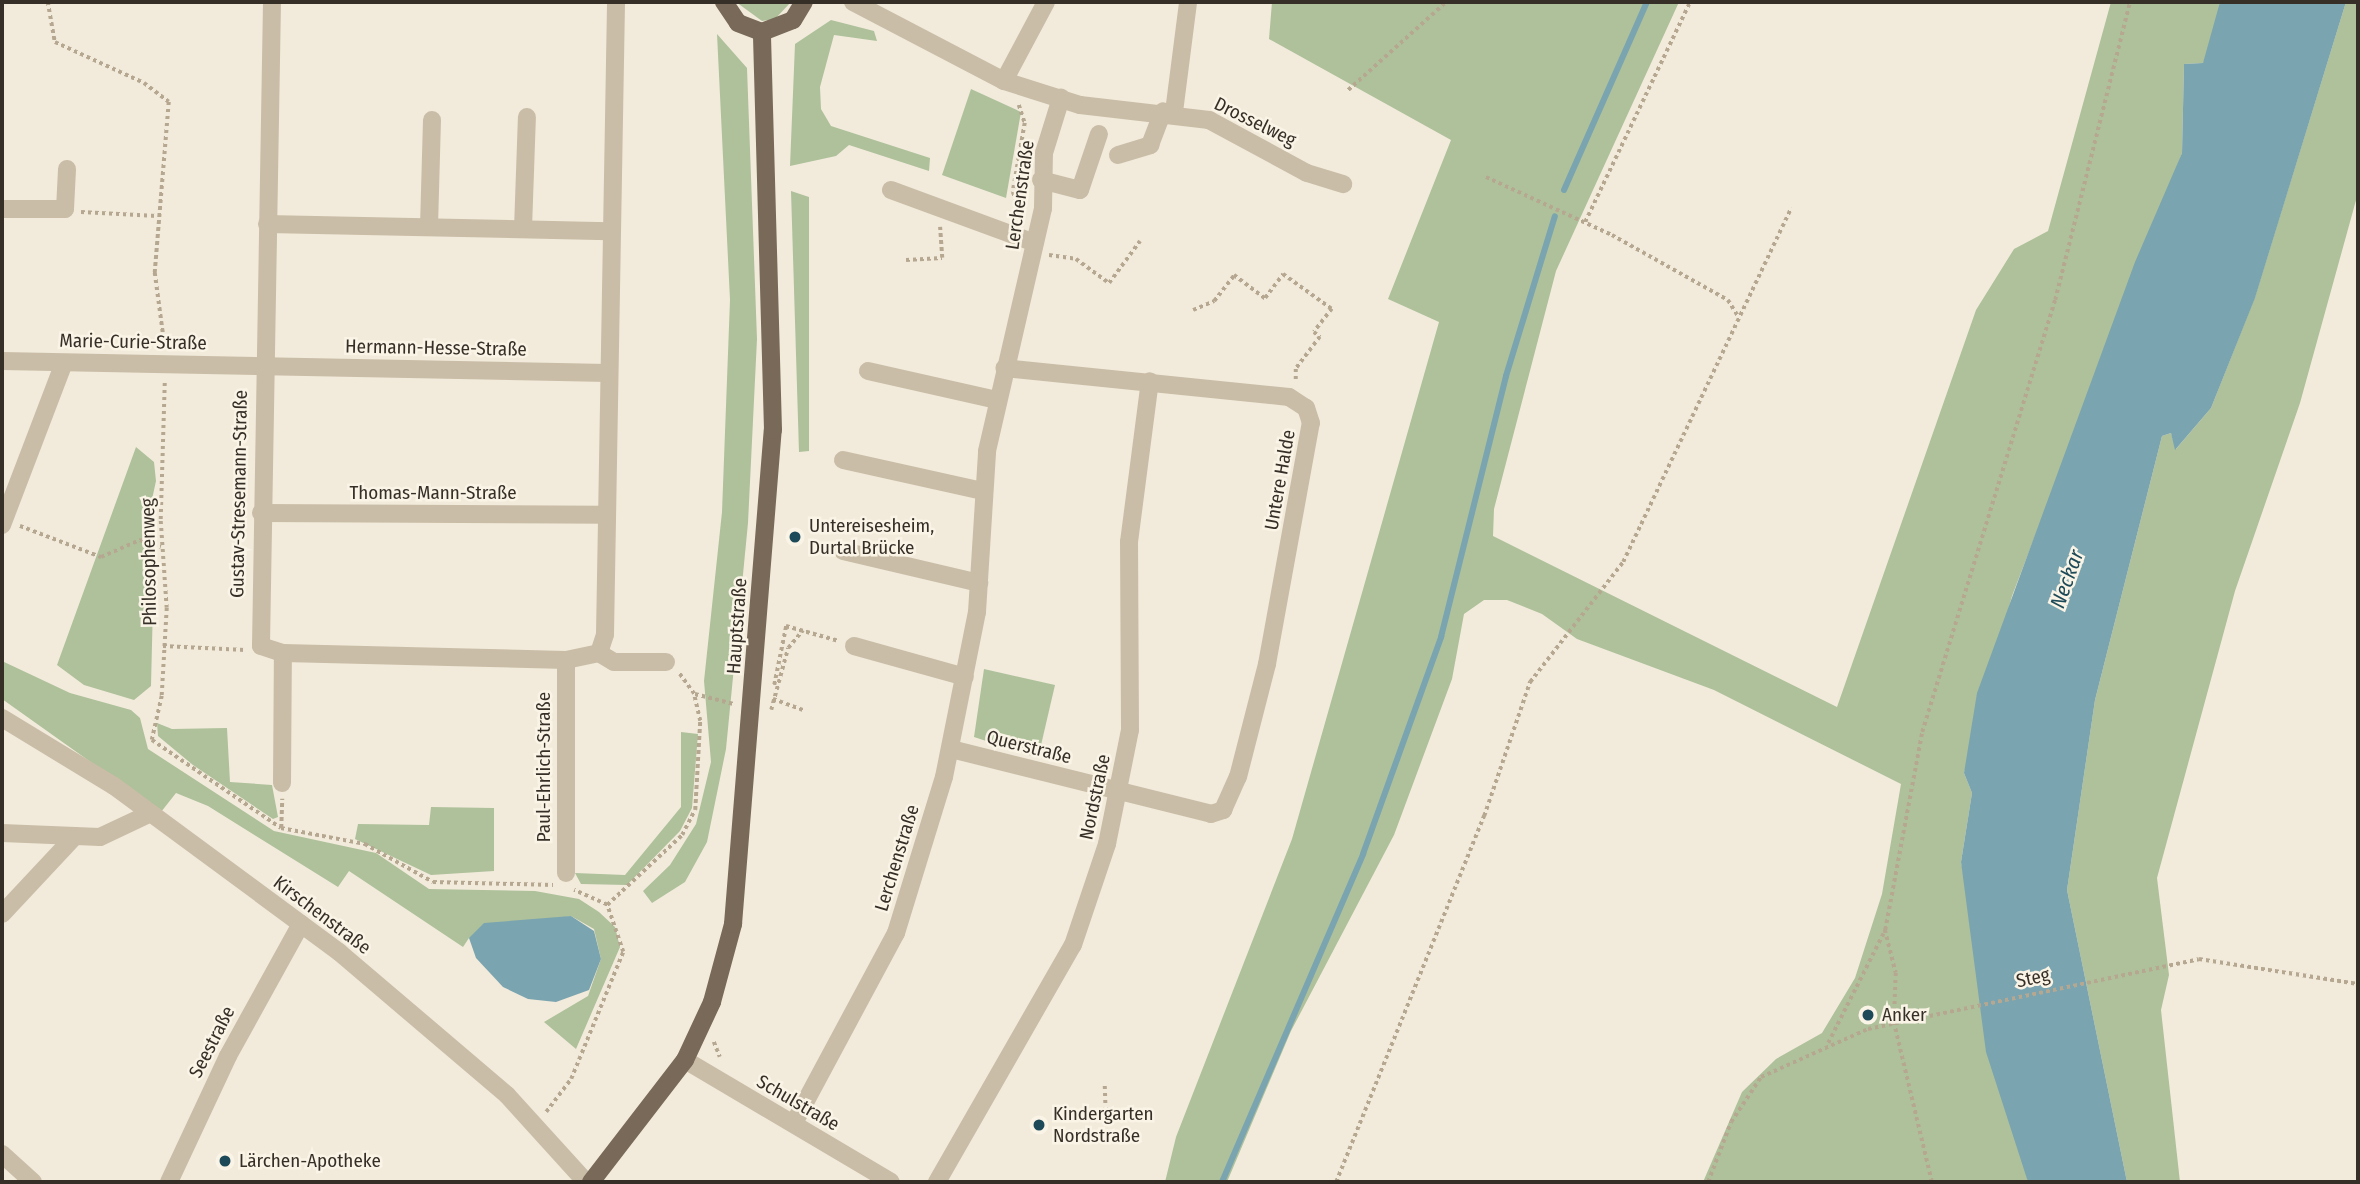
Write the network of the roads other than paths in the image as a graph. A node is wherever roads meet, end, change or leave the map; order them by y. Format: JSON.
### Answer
{"nodes":[{"id":1,"x":272,"y":2,"type":"edge"},
{"id":2,"x":616,"y":2,"type":"edge"},
{"id":3,"x":724,"y":2,"type":"edge"},
{"id":4,"x":804,"y":2,"type":"edge"},
{"id":5,"x":853,"y":2,"type":"edge"},
{"id":6,"x":1046,"y":2,"type":"edge"},
{"id":7,"x":1188,"y":2,"type":"edge"},
{"id":8,"x":888,"y":10,"type":"edge"},
{"id":9,"x":762,"y":32,"type":"junction"},
{"id":10,"x":1004,"y":81,"type":"junction"},
{"id":11,"x":1061,"y":98,"type":"junction"},
{"id":12,"x":1169,"y":111,"type":"junction"},
{"id":13,"x":527,"y":117,"type":"dead end"},
{"id":14,"x":432,"y":120,"type":"dead end"},
{"id":15,"x":1099,"y":134,"type":"dead end"},
{"id":16,"x":1118,"y":155,"type":"dead end"},
{"id":17,"x":67,"y":170,"type":"dead end"},
{"id":18,"x":1041,"y":180,"type":"junction"},
{"id":19,"x":1343,"y":184,"type":"dead end"},
{"id":20,"x":891,"y":190,"type":"dead end"},
{"id":21,"x":2,"y":209,"type":"edge"},
{"id":22,"x":267,"y":224,"type":"junction"},
{"id":23,"x":429,"y":227,"type":"junction"},
{"id":24,"x":523,"y":229,"type":"junction"},
{"id":25,"x":609,"y":231,"type":"junction"},
{"id":26,"x":1035,"y":242,"type":"junction"},
{"id":27,"x":2,"y":361,"type":"edge"},
{"id":28,"x":64,"y":363,"type":"junction"},
{"id":29,"x":263,"y":365,"type":"junction"},
{"id":30,"x":1004,"y":368,"type":"junction"},
{"id":31,"x":868,"y":371,"type":"dead end"},
{"id":32,"x":608,"y":373,"type":"junction"},
{"id":33,"x":1150,"y":380,"type":"junction"},
{"id":34,"x":998,"y":400,"type":"junction"},
{"id":35,"x":843,"y":460,"type":"dead end"},
{"id":36,"x":983,"y":491,"type":"junction"},
{"id":37,"x":261,"y":513,"type":"junction"},
{"id":38,"x":605,"y":515,"type":"junction"},
{"id":39,"x":4,"y":523,"type":"edge"},
{"id":40,"x":843,"y":551,"type":"dead end"},
{"id":41,"x":979,"y":583,"type":"junction"},
{"id":42,"x":854,"y":646,"type":"road end"},
{"id":43,"x":284,"y":653,"type":"junction"},
{"id":44,"x":598,"y":653,"type":"junction"},
{"id":45,"x":566,"y":660,"type":"junction"},
{"id":46,"x":666,"y":662,"type":"road end"},
{"id":47,"x":965,"y":677,"type":"junction"},
{"id":48,"x":2,"y":718,"type":"edge"},
{"id":49,"x":951,"y":749,"type":"junction"},
{"id":50,"x":282,"y":783,"type":"road end"},
{"id":51,"x":1118,"y":791,"type":"junction"},
{"id":52,"x":151,"y":813,"type":"junction"},
{"id":53,"x":1219,"y":813,"type":"joint"},
{"id":54,"x":2,"y":832,"type":"edge"},
{"id":55,"x":73,"y":838,"type":"junction"},
{"id":56,"x":566,"y":873,"type":"dead end"},
{"id":57,"x":2,"y":914,"type":"edge"},
{"id":58,"x":301,"y":924,"type":"junction"},
{"id":59,"x":685,"y":1060,"type":"junction"},
{"id":60,"x":794,"y":1122,"type":"junction"},
{"id":61,"x":2,"y":1154,"type":"edge"},
{"id":62,"x":33,"y":1182,"type":"edge"},
{"id":63,"x":169,"y":1182,"type":"edge"},
{"id":64,"x":586,"y":1182,"type":"edge"},
{"id":65,"x":591,"y":1182,"type":"edge"},
{"id":66,"x":891,"y":1182,"type":"edge"},
{"id":67,"x":937,"y":1182,"type":"edge"}],
"edges":[{"from":1,"to":22,"type":"street","name":"Gustav-Stresemann-Straße"},
{"from":2,"to":25,"type":"street"},
{"from":3,"to":9,"type":"main road"},
{"from":4,"to":9,"type":"main road"},
{"from":5,"to":8,"type":"street"},
{"from":6,"to":10,"type":"street"},
{"from":7,"to":12,"type":"street"},
{"from":8,"to":10,"type":"street"},
{"from":9,"to":59,"type":"main road","name":"Hauptstraße"},
{"from":10,"to":11,"type":"street"},
{"from":11,"to":12,"type":"street","name":"Drosselweg"},
{"from":11,"to":18,"type":"street","name":"Lerchenstraße"},
{"from":12,"to":16,"type":"street"},
{"from":12,"to":19,"type":"street","name":"Drosselweg"},
{"from":13,"to":24,"type":"street"},
{"from":14,"to":23,"type":"street"},
{"from":15,"to":18,"type":"street"},
{"from":17,"to":21,"type":"street"},
{"from":18,"to":26,"type":"street","name":"Lerchenstraße"},
{"from":20,"to":26,"type":"street"},
{"from":22,"to":23,"type":"street"},
{"from":22,"to":29,"type":"street","name":"Gustav-Stresemann-Straße"},
{"from":23,"to":24,"type":"street"},
{"from":24,"to":25,"type":"street"},
{"from":25,"to":32,"type":"street"},
{"from":26,"to":30,"type":"street","name":"Lerchenstraße"},
{"from":27,"to":28,"type":"street","name":"Marie-Curie-Straße"},
{"from":28,"to":29,"type":"street","name":"Marie-Curie-Straße"},
{"from":28,"to":39,"type":"street"},
{"from":29,"to":32,"type":"street","name":"Hermann-Hesse-Straße"},
{"from":29,"to":37,"type":"street","name":"Gustav-Stresemann-Straße"},
{"from":30,"to":33,"type":"street"},
{"from":30,"to":34,"type":"street","name":"Lerchenstraße"},
{"from":31,"to":34,"type":"street"},
{"from":32,"to":38,"type":"street"},
{"from":33,"to":51,"type":"street","name":"Nordstraße"},
{"from":33,"to":53,"type":"street","name":"Untere Halde"},
{"from":34,"to":36,"type":"street","name":"Lerchenstraße"},
{"from":35,"to":36,"type":"street"},
{"from":36,"to":41,"type":"street","name":"Lerchenstraße"},
{"from":37,"to":38,"type":"street","name":"Thomas-Mann-Straße"},
{"from":37,"to":43,"type":"street","name":"Gustav-Stresemann-Straße"},
{"from":38,"to":44,"type":"street"},
{"from":40,"to":41,"type":"street"},
{"from":41,"to":47,"type":"street","name":"Lerchenstraße"},
{"from":42,"to":47,"type":"street"},
{"from":43,"to":45,"type":"street"},
{"from":43,"to":50,"type":"street"},
{"from":44,"to":45,"type":"street"},
{"from":44,"to":46,"type":"street"},
{"from":45,"to":56,"type":"street","name":"Paul-Ehrlich-Straße"},
{"from":47,"to":49,"type":"street","name":"Lerchenstraße"},
{"from":48,"to":52,"type":"street","name":"Kirschenstraße"},
{"from":49,"to":51,"type":"street","name":"Querstraße"},
{"from":49,"to":60,"type":"street","name":"Lerchenstraße"},
{"from":51,"to":53,"type":"street","name":"Querstraße"},
{"from":51,"to":67,"type":"street","name":"Nordstraße"},
{"from":52,"to":55,"type":"street"},
{"from":52,"to":58,"type":"street","name":"Kirschenstraße"},
{"from":54,"to":55,"type":"street"},
{"from":55,"to":57,"type":"street"},
{"from":58,"to":63,"type":"street","name":"Seestraße"},
{"from":58,"to":64,"type":"street","name":"Kirschenstraße"},
{"from":59,"to":60,"type":"street","name":"Schulstraße"},
{"from":59,"to":65,"type":"main road","name":"Hauptstraße"},
{"from":60,"to":66,"type":"street","name":"Schulstraße"},
{"from":61,"to":62,"type":"street"}]}
